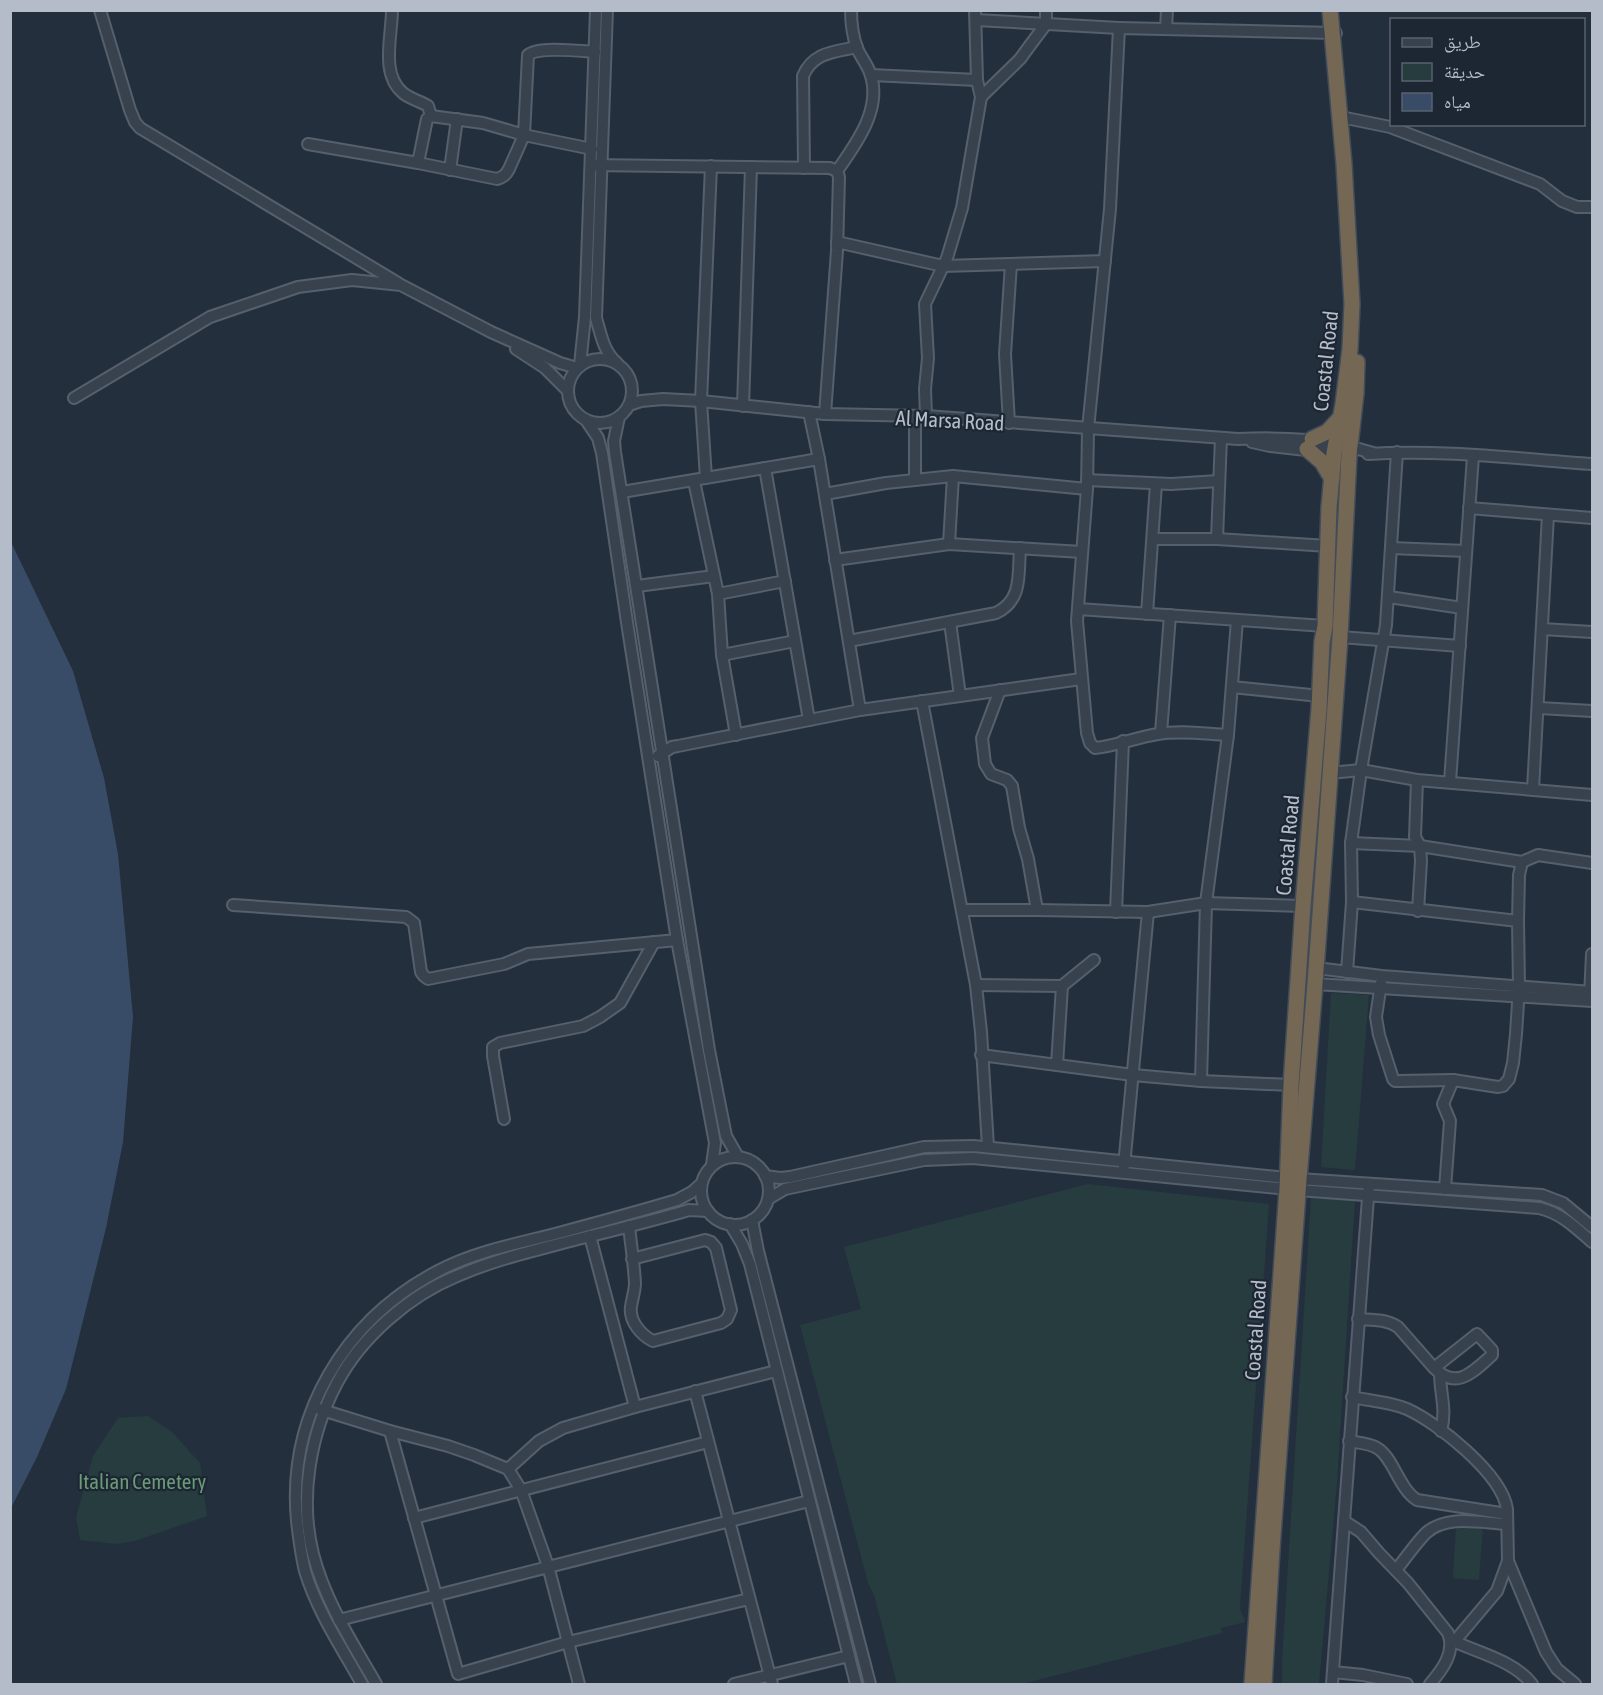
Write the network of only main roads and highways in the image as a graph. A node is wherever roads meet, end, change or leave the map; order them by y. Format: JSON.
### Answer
{"nodes":[{"id":1,"x":1330,"y":10,"type":"edge"},
{"id":2,"x":1336,"y":10,"type":"edge"},
{"id":3,"x":1336,"y":32,"type":"junction"},
{"id":4,"x":1340,"y":418,"type":"junction"},
{"id":5,"x":1342,"y":449,"type":"junction"},
{"id":6,"x":1332,"y":479,"type":"junction"},
{"id":7,"x":1293,"y":1184,"type":"junction"},
{"id":8,"x":1252,"y":1684,"type":"edge"},
{"id":9,"x":1264,"y":1684,"type":"edge"}],
"edges":[{"from":1,"to":3,"type":"highway","name":"Coastal Road"},
{"from":2,"to":3,"type":"highway","name":"Coastal Road"},
{"from":3,"to":4,"type":"highway","name":"Coastal Road"},
{"from":3,"to":5,"type":"highway","name":"Coastal Road"},
{"from":4,"to":5,"type":"highway","name":"Coastal Road"},
{"from":4,"to":6,"type":"highway"},
{"from":5,"to":6,"type":"highway","name":"Coastal Road"},
{"from":5,"to":7,"type":"highway","name":"Coastal Road"},
{"from":6,"to":7,"type":"highway","name":"Coastal Road"},
{"from":7,"to":8,"type":"highway","name":"Coastal Road"},
{"from":7,"to":9,"type":"highway","name":"Coastal Road"}]}
